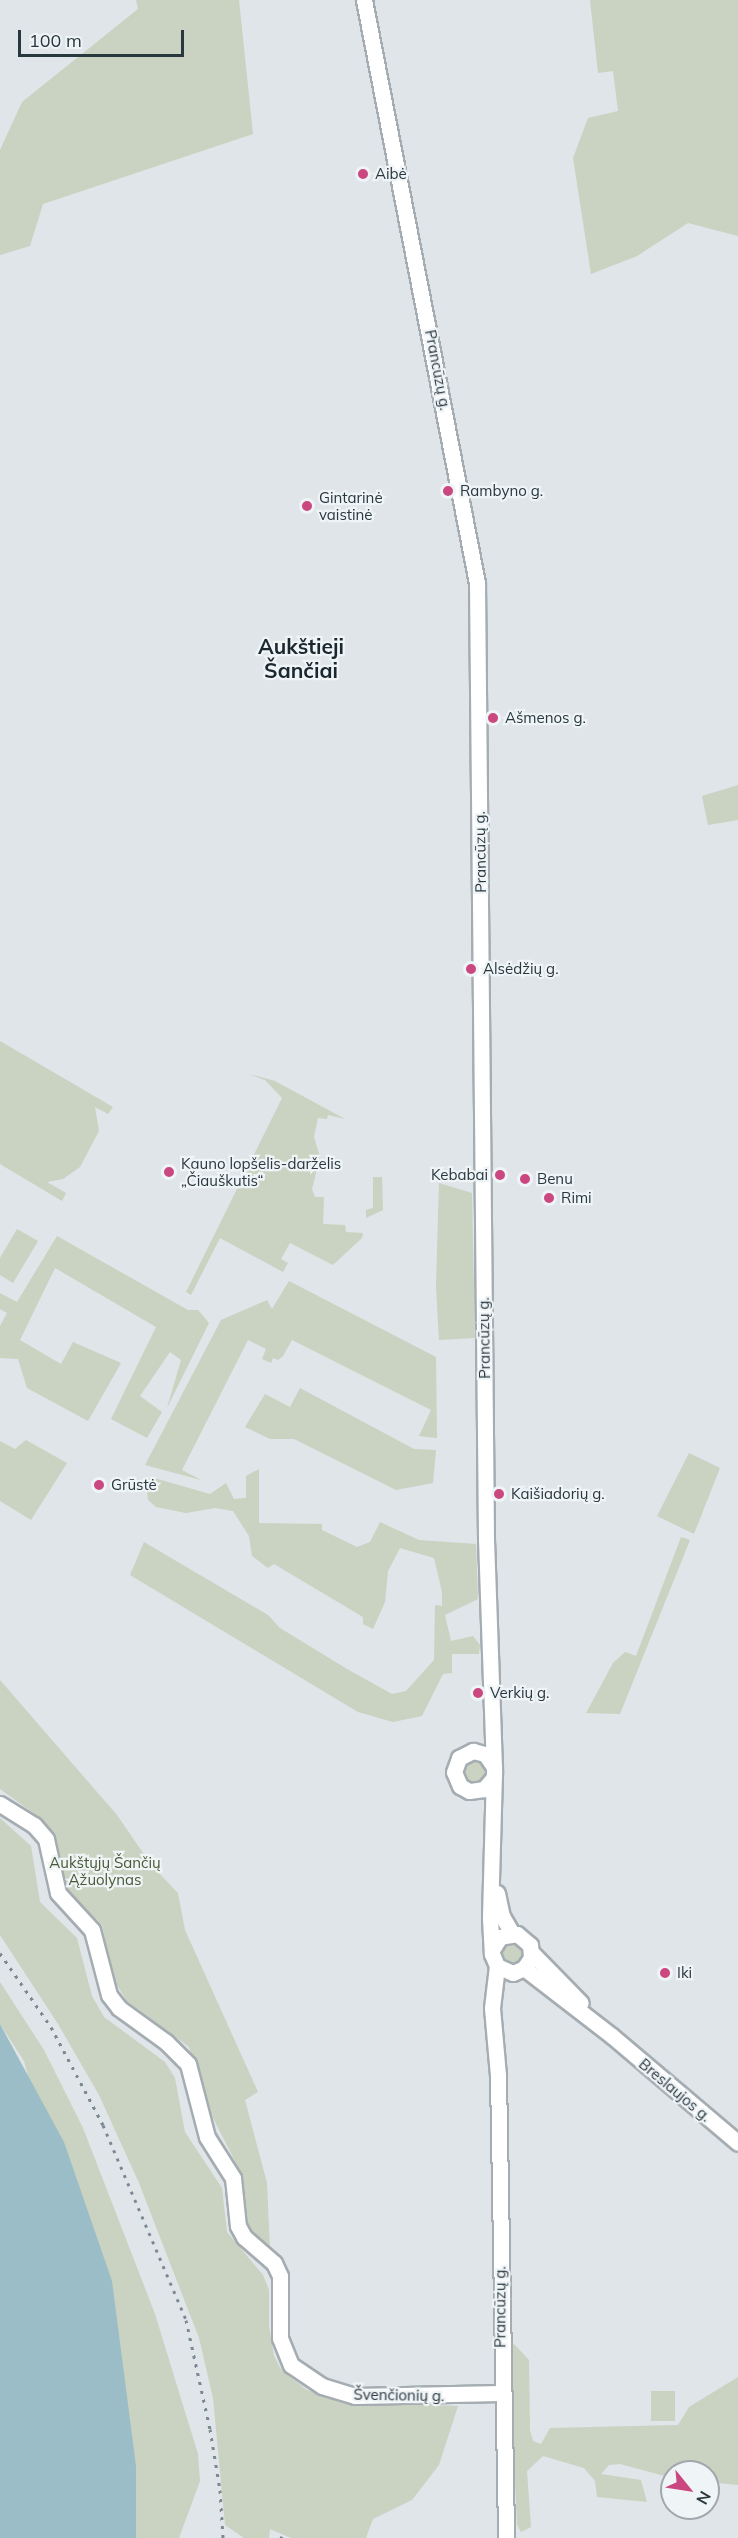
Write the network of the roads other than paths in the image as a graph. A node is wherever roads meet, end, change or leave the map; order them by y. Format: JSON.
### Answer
{"nodes":[{"id":1,"x":364,"y":0,"type":"edge"},
{"id":2,"x":491,"y":1715,"type":"junction"},
{"id":3,"x":474,"y":1751,"type":"junction"},
{"id":4,"x":494,"y":1772,"type":"junction"},
{"id":5,"x":475,"y":1791,"type":"junction"},
{"id":6,"x":0,"y":1804,"type":"edge"},
{"id":7,"x":492,"y":1825,"type":"junction"},
{"id":8,"x":494,"y":1878,"type":"junction"},
{"id":9,"x":512,"y":1933,"type":"junction"},
{"id":10,"x":493,"y":1948,"type":"junction"},
{"id":11,"x":531,"y":1952,"type":"junction"},
{"id":12,"x":497,"y":1966,"type":"junction"},
{"id":13,"x":519,"y":1970,"type":"junction"},
{"id":14,"x":612,"y":2036,"type":"junction"},
{"id":15,"x":498,"y":2075,"type":"junction"},
{"id":16,"x":738,"y":2143,"type":"edge"},
{"id":17,"x":501,"y":2393,"type":"junction"},
{"id":18,"x":506,"y":2538,"type":"edge"}],
"edges":[{"from":1,"to":2,"type":"street","name":"Prancūzų g."},
{"from":2,"to":3,"type":"street","name":"Prancūzų g."},
{"from":2,"to":4,"type":"street","name":"Prancūzų g."},
{"from":3,"to":4,"type":"street"},
{"from":3,"to":5,"type":"street"},
{"from":4,"to":5,"type":"street"},
{"from":4,"to":7,"type":"street","name":"Prancūzų g."},
{"from":5,"to":7,"type":"street","name":"Prancūzų g."},
{"from":6,"to":17,"type":"street","name":"Švenčionių g."},
{"from":7,"to":8,"type":"street","name":"Prancūzų g."},
{"from":8,"to":9,"type":"street","name":"Prancūzų g."},
{"from":8,"to":10,"type":"street","name":"Prancūzų g."},
{"from":9,"to":10,"type":"street"},
{"from":9,"to":11,"type":"street"},
{"from":10,"to":12,"type":"street"},
{"from":11,"to":13,"type":"street"},
{"from":11,"to":14,"type":"street","name":"Breslaujos g."},
{"from":12,"to":13,"type":"street"},
{"from":12,"to":15,"type":"street","name":"Prancūzų g."},
{"from":13,"to":14,"type":"street","name":"Breslaujos g."},
{"from":13,"to":15,"type":"street","name":"Prancūzų g."},
{"from":14,"to":16,"type":"street","name":"Breslaujos g."},
{"from":15,"to":17,"type":"street","name":"Prancūzų g."},
{"from":17,"to":18,"type":"street","name":"Prancūzų g."}]}
